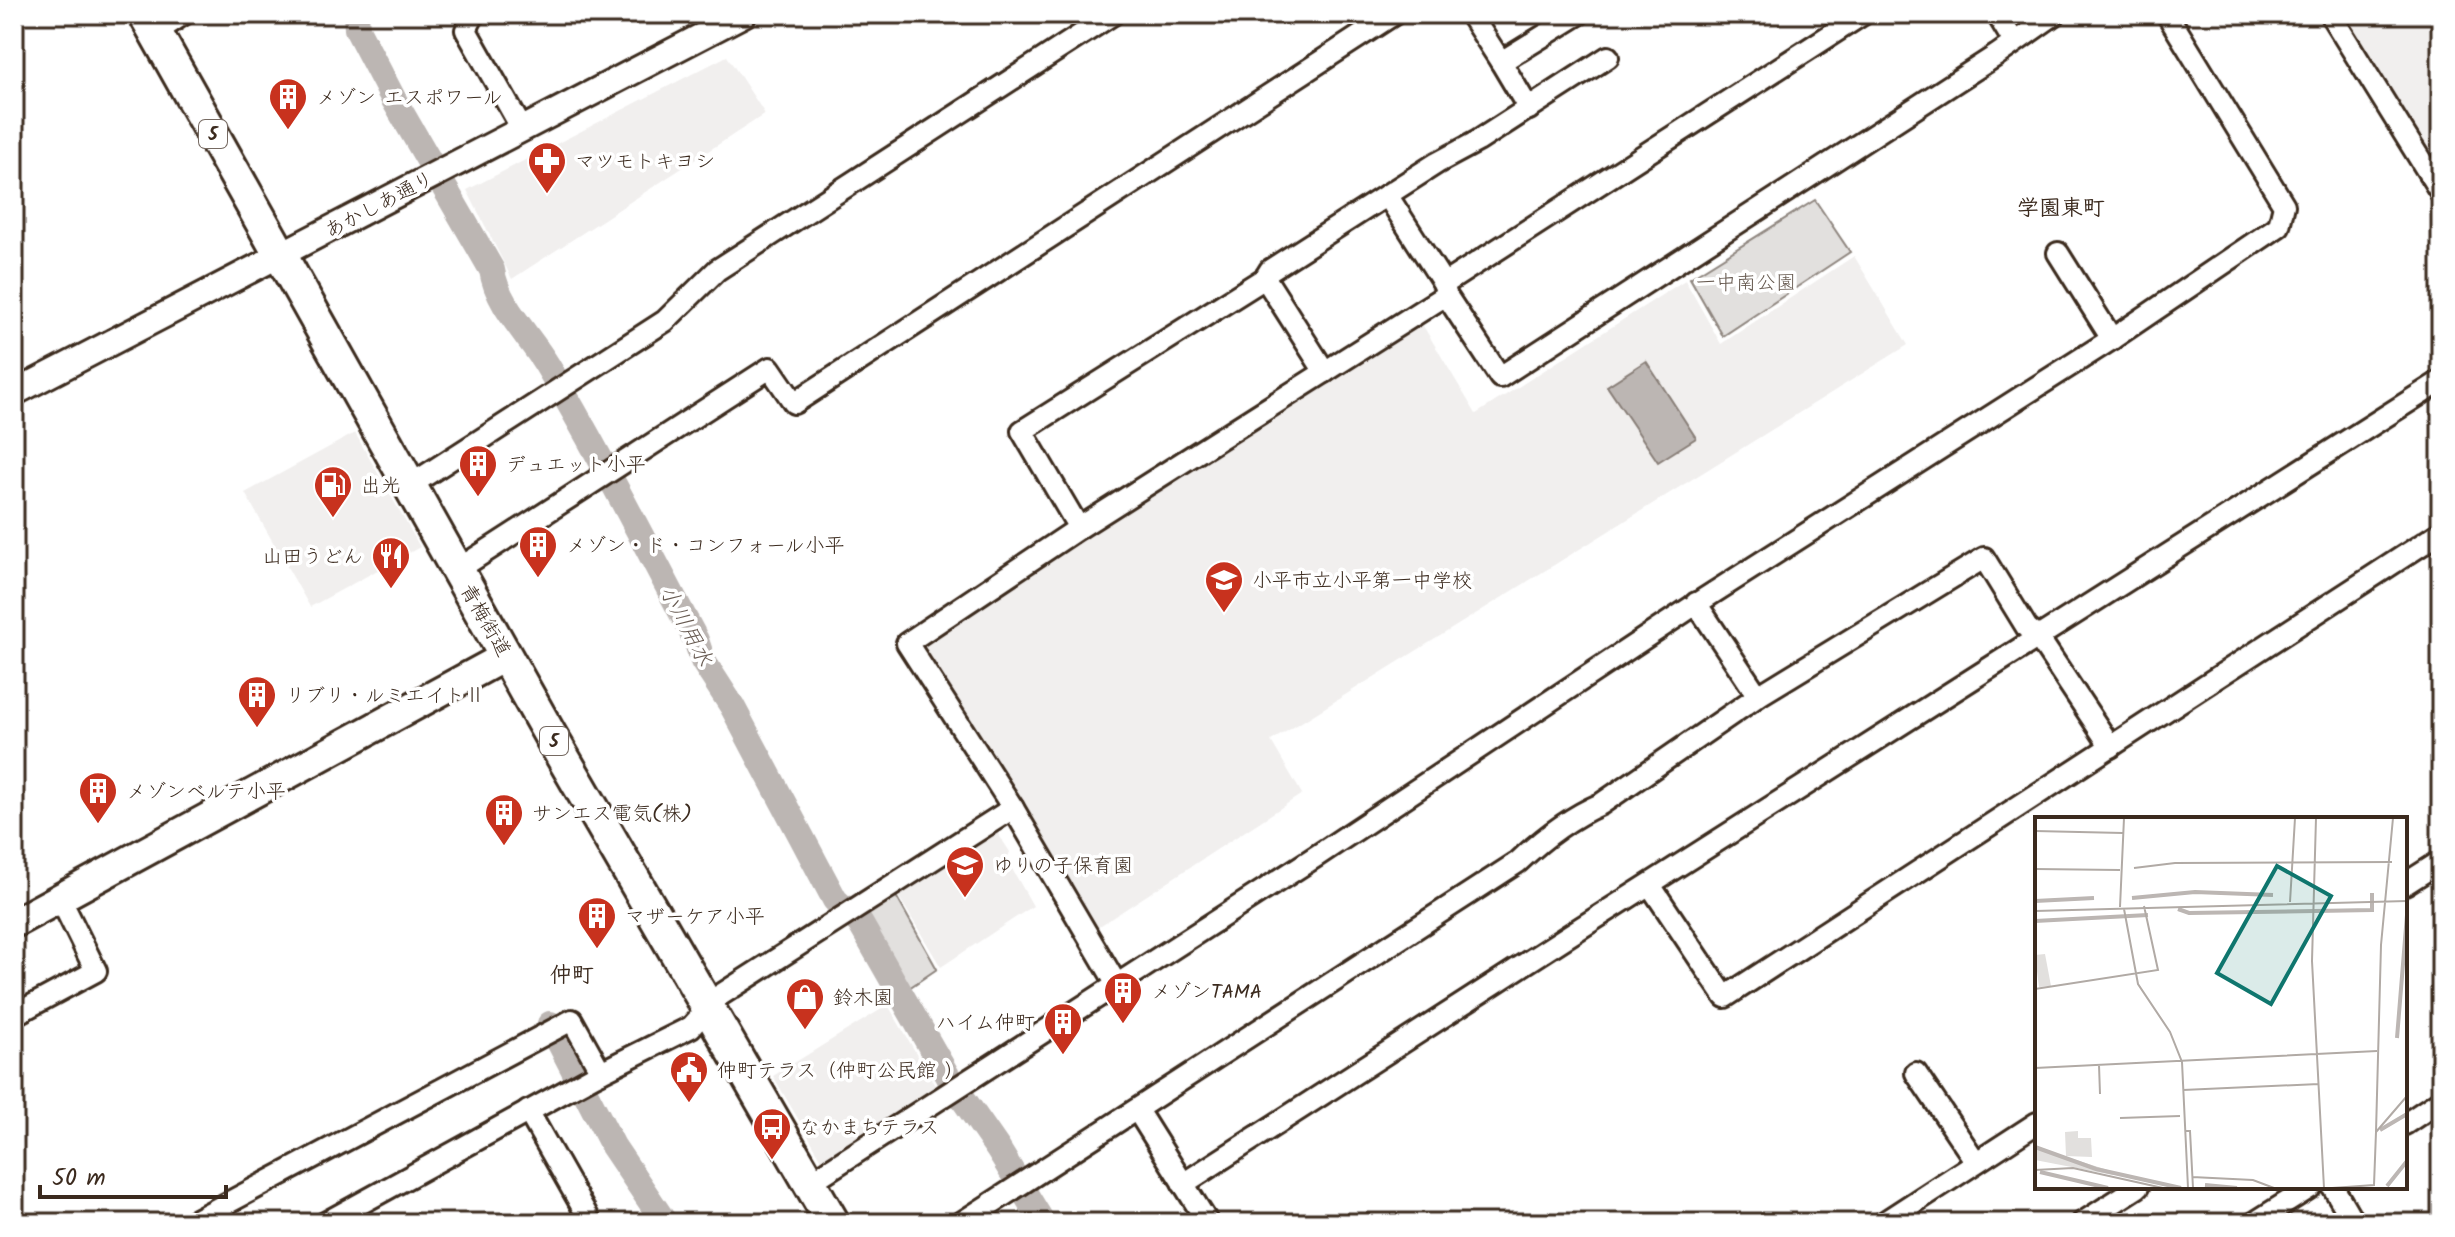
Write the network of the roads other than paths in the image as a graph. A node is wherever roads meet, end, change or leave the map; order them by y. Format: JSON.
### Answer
{"nodes":[{"id":1,"x":184,"y":14,"type":"edge"},
{"id":2,"x":474,"y":14,"type":"edge"},
{"id":3,"x":744,"y":14,"type":"edge"},
{"id":4,"x":1113,"y":14,"type":"edge"},
{"id":5,"x":1394,"y":14,"type":"edge"},
{"id":6,"x":1470,"y":14,"type":"edge"},
{"id":7,"x":1579,"y":14,"type":"edge"},
{"id":8,"x":1997,"y":14,"type":"edge"},
{"id":9,"x":2055,"y":14,"type":"edge"},
{"id":10,"x":2167,"y":14,"type":"edge"},
{"id":11,"x":2330,"y":14,"type":"edge"},
{"id":12,"x":1854,"y":16,"type":"edge"},
{"id":13,"x":150,"y":23,"type":"edge"},
{"id":14,"x":2014,"y":42,"type":"junction"},
{"id":15,"x":1608,"y":57,"type":"dead end"},
{"id":16,"x":1501,"y":62,"type":"junction"},
{"id":17,"x":1529,"y":109,"type":"junction"},
{"id":18,"x":522,"y":129,"type":"junction"},
{"id":19,"x":2441,"y":193,"type":"edge"},
{"id":20,"x":1387,"y":195,"type":"junction"},
{"id":21,"x":2058,"y":253,"type":"dead end"},
{"id":22,"x":282,"y":254,"type":"junction"},
{"id":23,"x":1265,"y":278,"type":"junction"},
{"id":24,"x":1445,"y":290,"type":"junction"},
{"id":25,"x":2112,"y":339,"type":"junction"},
{"id":26,"x":1325,"y":372,"type":"junction"},
{"id":27,"x":2441,"y":381,"type":"edge"},
{"id":28,"x":14,"y":393,"type":"edge"},
{"id":29,"x":409,"y":486,"type":"junction"},
{"id":30,"x":1079,"y":528,"type":"junction"},
{"id":31,"x":2441,"y":532,"type":"edge"},
{"id":32,"x":457,"y":570,"type":"junction"},
{"id":33,"x":1696,"y":603,"type":"junction"},
{"id":34,"x":2038,"y":637,"type":"junction"},
{"id":35,"x":506,"y":656,"type":"junction"},
{"id":36,"x":1758,"y":696,"type":"junction"},
{"id":37,"x":2111,"y":747,"type":"junction"},
{"id":38,"x":1013,"y":808,"type":"junction"},
{"id":39,"x":2441,"y":861,"type":"edge"},
{"id":40,"x":2407,"y":883,"type":"edge"},
{"id":41,"x":1650,"y":885,"type":"junction"},
{"id":42,"x":60,"y":898,"type":"junction"},
{"id":43,"x":14,"y":923,"type":"edge"},
{"id":44,"x":1117,"y":985,"type":"junction"},
{"id":45,"x":708,"y":1009,"type":"junction"},
{"id":46,"x":14,"y":1015,"type":"edge"},
{"id":47,"x":598,"y":1073,"type":"junction"},
{"id":48,"x":1916,"y":1073,"type":"dead end"},
{"id":49,"x":2441,"y":1100,"type":"edge"},
{"id":50,"x":1137,"y":1110,"type":"junction"},
{"id":51,"x":528,"y":1111,"type":"junction"},
{"id":52,"x":2407,"y":1123,"type":"edge"},
{"id":53,"x":2035,"y":1124,"type":"edge"},
{"id":54,"x":1976,"y":1162,"type":"junction"},
{"id":55,"x":809,"y":1183,"type":"junction"},
{"id":56,"x":1183,"y":1184,"type":"junction"},
{"id":57,"x":2135,"y":1189,"type":"edge"},
{"id":58,"x":2308,"y":1189,"type":"edge"},
{"id":59,"x":2334,"y":1189,"type":"edge"},
{"id":60,"x":190,"y":1223,"type":"edge"},
{"id":61,"x":325,"y":1223,"type":"edge"},
{"id":62,"x":577,"y":1223,"type":"edge"},
{"id":63,"x":833,"y":1223,"type":"edge"},
{"id":64,"x":961,"y":1223,"type":"edge"},
{"id":65,"x":1208,"y":1223,"type":"edge"},
{"id":66,"x":1883,"y":1223,"type":"edge"},
{"id":67,"x":2082,"y":1223,"type":"edge"},
{"id":68,"x":2254,"y":1223,"type":"edge"},
{"id":69,"x":2354,"y":1223,"type":"edge"}],
"edges":[{"from":1,"to":13,"type":"street"},
{"from":2,"to":18,"type":"street"},
{"from":3,"to":18,"type":"street","name":"あかしあ通り"},
{"from":4,"to":29,"type":"street"},
{"from":5,"to":32,"type":"street"},
{"from":6,"to":16,"type":"street"},
{"from":7,"to":16,"type":"street"},
{"from":8,"to":14,"type":"street"},
{"from":9,"to":14,"type":"street"},
{"from":10,"to":25,"type":"street"},
{"from":11,"to":19,"type":"street"},
{"from":12,"to":24,"type":"street"},
{"from":13,"to":22,"type":"main road","name":"青梅街道","number":"5"},
{"from":14,"to":24,"type":"street"},
{"from":15,"to":17,"type":"street"},
{"from":16,"to":17,"type":"street"},
{"from":17,"to":20,"type":"street"},
{"from":18,"to":22,"type":"street","name":"あかしあ通り"},
{"from":20,"to":23,"type":"street"},
{"from":20,"to":24,"type":"street"},
{"from":21,"to":25,"type":"street"},
{"from":22,"to":28,"type":"street","name":"あかしあ通り"},
{"from":22,"to":29,"type":"main road","name":"青梅街道","number":"5"},
{"from":23,"to":26,"type":"street"},
{"from":23,"to":30,"type":"street"},
{"from":24,"to":26,"type":"street"},
{"from":25,"to":33,"type":"street"},
{"from":26,"to":30,"type":"street"},
{"from":27,"to":34,"type":"street"},
{"from":29,"to":32,"type":"main road","name":"青梅街道","number":"5"},
{"from":30,"to":38,"type":"street"},
{"from":31,"to":37,"type":"street"},
{"from":32,"to":35,"type":"main road","name":"青梅街道","number":"5"},
{"from":33,"to":36,"type":"street"},
{"from":33,"to":44,"type":"street"},
{"from":34,"to":36,"type":"street"},
{"from":34,"to":37,"type":"street"},
{"from":34,"to":41,"type":"street"},
{"from":35,"to":42,"type":"main road"},
{"from":35,"to":45,"type":"main road","name":"青梅街道","number":"5"},
{"from":36,"to":50,"type":"street"},
{"from":37,"to":41,"type":"street"},
{"from":38,"to":44,"type":"street"},
{"from":38,"to":45,"type":"street"},
{"from":39,"to":40,"type":"street"},
{"from":41,"to":56,"type":"street"},
{"from":42,"to":43,"type":"main road"},
{"from":42,"to":46,"type":"street"},
{"from":44,"to":55,"type":"street"},
{"from":45,"to":47,"type":"street"},
{"from":45,"to":55,"type":"main road","name":"青梅街道","number":"5"},
{"from":47,"to":51,"type":"street"},
{"from":47,"to":60,"type":"street"},
{"from":48,"to":54,"type":"street"},
{"from":49,"to":52,"type":"street"},
{"from":50,"to":56,"type":"street"},
{"from":50,"to":64,"type":"street"},
{"from":51,"to":61,"type":"street"},
{"from":51,"to":62,"type":"street"},
{"from":53,"to":54,"type":"street"},
{"from":54,"to":66,"type":"street"},
{"from":55,"to":63,"type":"main road","name":"青梅街道","number":"5"},
{"from":56,"to":65,"type":"street"},
{"from":57,"to":67,"type":"street"},
{"from":58,"to":68,"type":"street"},
{"from":59,"to":69,"type":"street"}]}
